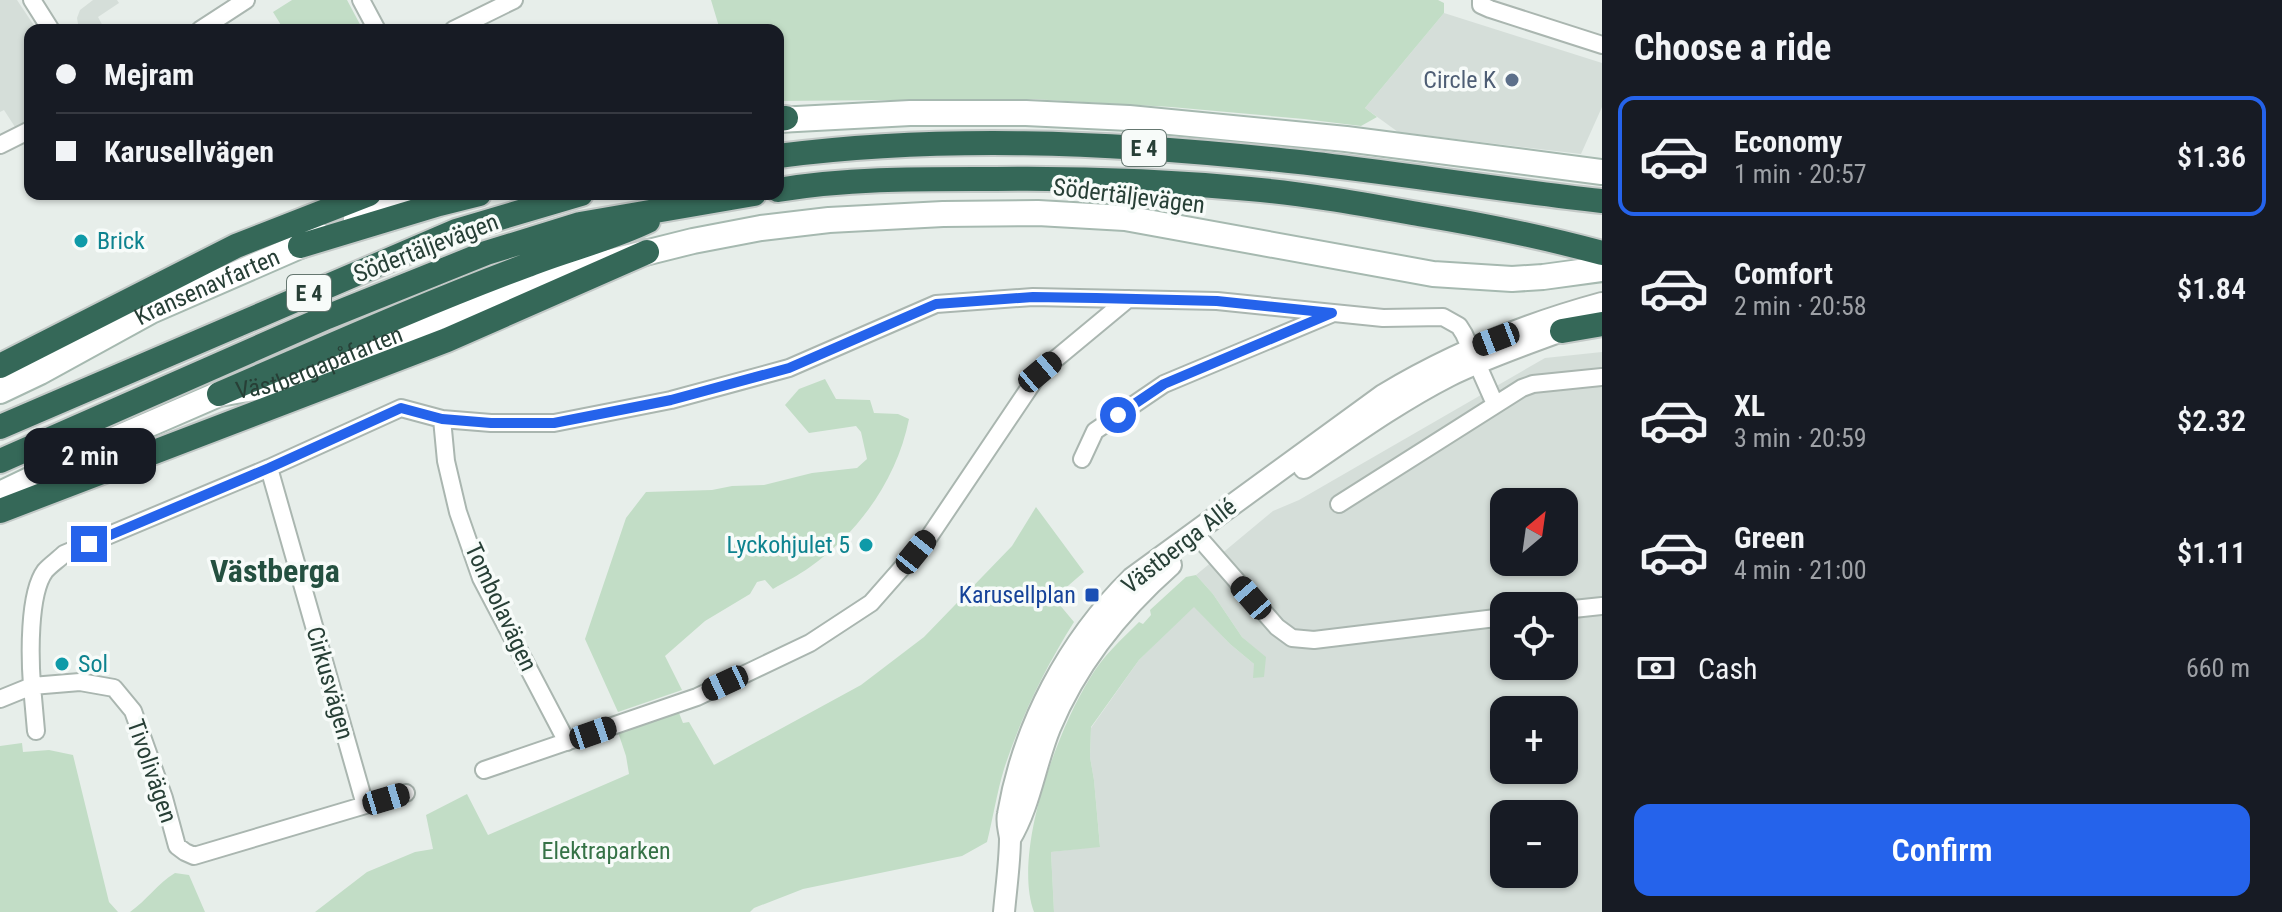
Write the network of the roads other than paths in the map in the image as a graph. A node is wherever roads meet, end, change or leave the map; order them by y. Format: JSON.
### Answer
{"nodes":[{"id":1,"x":32,"y":0,"type":"edge"},
{"id":2,"x":246,"y":0,"type":"edge"},
{"id":3,"x":361,"y":0,"type":"edge"},
{"id":4,"x":514,"y":0,"type":"edge"},
{"id":5,"x":1481,"y":2,"type":"edge"},
{"id":6,"x":47,"y":24,"type":"edge"},
{"id":7,"x":209,"y":24,"type":"edge"},
{"id":8,"x":374,"y":24,"type":"edge"},
{"id":9,"x":465,"y":24,"type":"edge"},
{"id":10,"x":1602,"y":45,"type":"edge"},
{"id":11,"x":784,"y":119,"type":"edge"},
{"id":12,"x":24,"y":133,"type":"edge"},
{"id":13,"x":0,"y":145,"type":"edge"},
{"id":14,"x":784,"y":156,"type":"edge"},
{"id":15,"x":1602,"y":172,"type":"edge"},
{"id":16,"x":784,"y":189,"type":"edge"},
{"id":17,"x":1508,"y":191,"type":"junction"},
{"id":18,"x":354,"y":200,"type":"edge"},
{"id":19,"x":405,"y":200,"type":"edge"},
{"id":20,"x":458,"y":200,"type":"edge"},
{"id":21,"x":561,"y":200,"type":"edge"},
{"id":22,"x":718,"y":200,"type":"edge"},
{"id":23,"x":1602,"y":201,"type":"edge"},
{"id":24,"x":675,"y":207,"type":"junction"},
{"id":25,"x":1602,"y":209,"type":"edge"},
{"id":26,"x":1542,"y":236,"type":"junction"},
{"id":27,"x":1602,"y":240,"type":"edge"},
{"id":28,"x":300,"y":246,"type":"junction"},
{"id":29,"x":647,"y":252,"type":"junction"},
{"id":30,"x":1602,"y":253,"type":"edge"},
{"id":31,"x":1602,"y":269,"type":"edge"},
{"id":32,"x":1128,"y":299,"type":"junction"},
{"id":33,"x":1602,"y":303,"type":"edge"},
{"id":34,"x":1332,"y":313,"type":"junction"},
{"id":35,"x":1602,"y":316,"type":"edge"},
{"id":36,"x":1602,"y":324,"type":"edge"},
{"id":37,"x":1562,"y":331,"type":"junction"},
{"id":38,"x":1473,"y":357,"type":"junction"},
{"id":39,"x":0,"y":366,"type":"edge"},
{"id":40,"x":1602,"y":377,"type":"edge"},
{"id":41,"x":0,"y":391,"type":"edge"},
{"id":42,"x":219,"y":394,"type":"junction"},
{"id":43,"x":1495,"y":404,"type":"junction"},
{"id":44,"x":447,"y":419,"type":"junction"},
{"id":45,"x":0,"y":427,"type":"edge"},
{"id":46,"x":1082,"y":459,"type":"dead end"},
{"id":47,"x":0,"y":461,"type":"edge"},
{"id":48,"x":269,"y":468,"type":"junction"},
{"id":49,"x":0,"y":494,"type":"edge"},
{"id":50,"x":1339,"y":504,"type":"dead end"},
{"id":51,"x":0,"y":511,"type":"edge"},
{"id":52,"x":1198,"y":537,"type":"junction"},
{"id":53,"x":1602,"y":606,"type":"edge"},
{"id":54,"x":1578,"y":609,"type":"edge"},
{"id":55,"x":1490,"y":619,"type":"edge"},
{"id":56,"x":32,"y":686,"type":"junction"},
{"id":57,"x":0,"y":699,"type":"edge"},
{"id":58,"x":36,"y":731,"type":"dead end"},
{"id":59,"x":567,"y":742,"type":"junction"},
{"id":60,"x":484,"y":770,"type":"dead end"},
{"id":61,"x":406,"y":793,"type":"dead end"},
{"id":62,"x":365,"y":805,"type":"junction"},
{"id":63,"x":1004,"y":912,"type":"edge"}],
"edges":[{"from":1,"to":6,"type":"street"},
{"from":2,"to":7,"type":"street"},
{"from":3,"to":8,"type":"street"},
{"from":4,"to":9,"type":"street"},
{"from":5,"to":10,"type":"street"},
{"from":11,"to":15,"type":"main road"},
{"from":12,"to":13,"type":"street"},
{"from":14,"to":17,"type":"highway","name":"Södertäljevägen","number":"E 4"},
{"from":16,"to":26,"type":"highway","name":"Södertäljevägen","number":"E 4"},
{"from":17,"to":23,"type":"highway","number":"E 4"},
{"from":17,"to":25,"type":"highway"},
{"from":18,"to":39,"type":"highway"},
{"from":19,"to":28,"type":"main road","name":"Kransenavfarten"},
{"from":20,"to":28,"type":"highway","number":"E 4"},
{"from":21,"to":45,"type":"highway","name":"Södertäljevägen","number":"E 4"},
{"from":22,"to":24,"type":"highway","name":"Södertäljevägen","number":"E 4"},
{"from":24,"to":42,"type":"highway"},
{"from":24,"to":47,"type":"highway","name":"Södertäljevägen","number":"E 4"},
{"from":26,"to":27,"type":"highway"},
{"from":26,"to":30,"type":"highway","number":"E 4"},
{"from":28,"to":41,"type":"main road","name":"Kransenavfarten"},
{"from":29,"to":31,"type":"main road","name":"Södertäljevägen"},
{"from":29,"to":42,"type":"main road","name":"Västbergapåfarten"},
{"from":29,"to":51,"type":"highway"},
{"from":32,"to":34,"type":"street"},
{"from":32,"to":44,"type":"street"},
{"from":32,"to":59,"type":"street"},
{"from":33,"to":38,"type":"street","name":"Västberga Allé"},
{"from":34,"to":38,"type":"street"},
{"from":34,"to":46,"type":"street"},
{"from":35,"to":37,"type":"street","name":"Västberga Allé"},
{"from":36,"to":37,"type":"highway"},
{"from":37,"to":38,"type":"street","name":"Västberga Allé"},
{"from":38,"to":43,"type":"street"},
{"from":38,"to":52,"type":"street","name":"Västberga Allé"},
{"from":40,"to":43,"type":"street"},
{"from":42,"to":49,"type":"main road","name":"Västbergapåfarten"},
{"from":43,"to":50,"type":"street"},
{"from":44,"to":48,"type":"street"},
{"from":44,"to":59,"type":"street","name":"Tombolavägen"},
{"from":48,"to":56,"type":"street"},
{"from":48,"to":62,"type":"street","name":"Cirkusvägen"},
{"from":52,"to":55,"type":"street"},
{"from":52,"to":63,"type":"street","name":"Västberga Allé"},
{"from":53,"to":54,"type":"street"},
{"from":56,"to":57,"type":"street","name":"Tivolivägen"},
{"from":56,"to":58,"type":"street"},
{"from":56,"to":62,"type":"street","name":"Tivolivägen"},
{"from":59,"to":60,"type":"street"},
{"from":61,"to":62,"type":"street","name":"Tivolivägen"}]}
